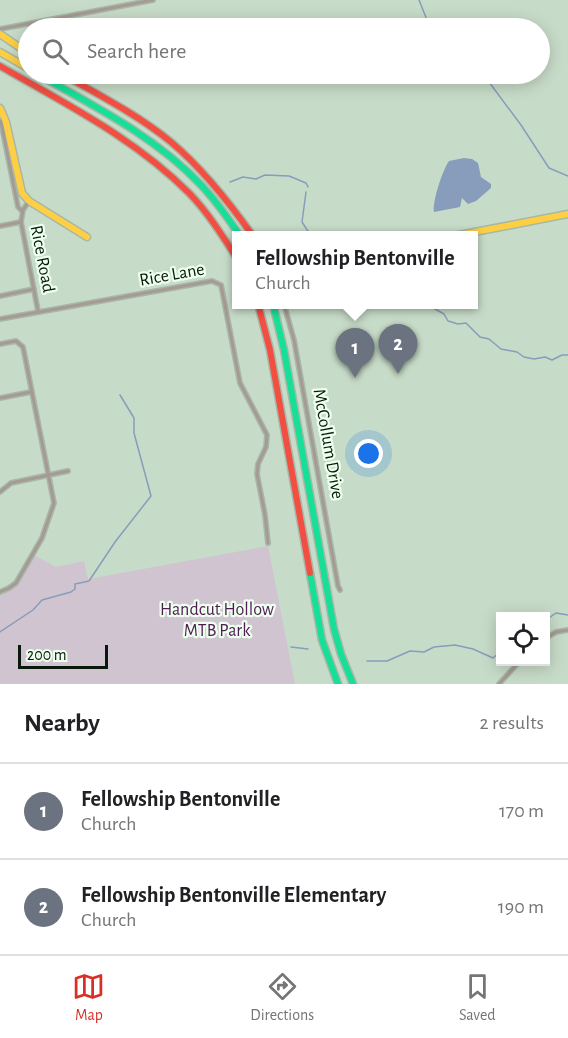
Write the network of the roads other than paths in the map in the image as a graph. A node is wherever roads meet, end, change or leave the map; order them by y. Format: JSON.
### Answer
{"nodes":[{"id":1,"x":153,"y":0,"type":"edge"},
{"id":2,"x":58,"y":18,"type":"edge"},
{"id":3,"x":18,"y":26,"type":"edge"},
{"id":4,"x":0,"y":29,"type":"edge"},
{"id":5,"x":0,"y":34,"type":"edge"},
{"id":6,"x":18,"y":46,"type":"edge"},
{"id":7,"x":0,"y":49,"type":"edge"},
{"id":8,"x":18,"y":62,"type":"edge"},
{"id":9,"x":0,"y":66,"type":"edge"},
{"id":10,"x":18,"y":77,"type":"edge"},
{"id":11,"x":30,"y":84,"type":"edge"},
{"id":12,"x":55,"y":84,"type":"edge"},
{"id":13,"x":79,"y":84,"type":"edge"},
{"id":14,"x":0,"y":108,"type":"edge"},
{"id":15,"x":4,"y":117,"type":"junction"},
{"id":16,"x":29,"y":201,"type":"junction"},
{"id":17,"x":22,"y":212,"type":"junction"},
{"id":18,"x":568,"y":214,"type":"edge"},
{"id":19,"x":21,"y":222,"type":"junction"},
{"id":20,"x":0,"y":226,"type":"edge"},
{"id":21,"x":236,"y":231,"type":"edge"},
{"id":22,"x":249,"y":231,"type":"edge"},
{"id":23,"x":478,"y":231,"type":"edge"},
{"id":24,"x":87,"y":237,"type":"dead end"},
{"id":25,"x":232,"y":249,"type":"edge"},
{"id":26,"x":34,"y":289,"type":"junction"},
{"id":27,"x":0,"y":296,"type":"edge"},
{"id":28,"x":259,"y":309,"type":"edge"},
{"id":29,"x":274,"y":309,"type":"edge"},
{"id":30,"x":285,"y":309,"type":"edge"},
{"id":31,"x":38,"y":311,"type":"junction"},
{"id":32,"x":0,"y":320,"type":"edge"},
{"id":33,"x":0,"y":344,"type":"edge"},
{"id":34,"x":31,"y":392,"type":"junction"},
{"id":35,"x":0,"y":398,"type":"edge"},
{"id":36,"x":68,"y":471,"type":"dead end"},
{"id":37,"x":48,"y":475,"type":"junction"},
{"id":38,"x":0,"y":492,"type":"edge"},
{"id":39,"x":268,"y":543,"type":"dead end"},
{"id":40,"x":340,"y":590,"type":"dead end"},
{"id":41,"x":0,"y":592,"type":"edge"},
{"id":42,"x":568,"y":630,"type":"edge"},
{"id":43,"x":550,"y":636,"type":"edge"},
{"id":44,"x":515,"y":666,"type":"edge"},
{"id":45,"x":338,"y":684,"type":"edge"},
{"id":46,"x":353,"y":684,"type":"edge"},
{"id":47,"x":499,"y":684,"type":"edge"}],
"edges":[{"from":1,"to":2,"type":"street"},
{"from":3,"to":4,"type":"street"},
{"from":5,"to":6,"type":"main road"},
{"from":7,"to":8,"type":"main road"},
{"from":9,"to":10,"type":"main road"},
{"from":11,"to":25,"type":"main road"},
{"from":12,"to":21,"type":"main road"},
{"from":13,"to":22,"type":"main road"},
{"from":14,"to":15,"type":"main road"},
{"from":15,"to":16,"type":"main road"},
{"from":15,"to":17,"type":"street","name":"Rice Road"},
{"from":16,"to":17,"type":"street","name":"Rice Road"},
{"from":16,"to":24,"type":"main road"},
{"from":17,"to":19,"type":"street","name":"Rice Road"},
{"from":18,"to":23,"type":"main road"},
{"from":19,"to":20,"type":"street"},
{"from":19,"to":26,"type":"street","name":"Rice Road"},
{"from":26,"to":27,"type":"street"},
{"from":26,"to":31,"type":"street","name":"Rice Road"},
{"from":28,"to":45,"type":"main road"},
{"from":29,"to":46,"type":"main road"},
{"from":30,"to":40,"type":"street","name":"McCollum Drive"},
{"from":31,"to":32,"type":"street"},
{"from":31,"to":39,"type":"street","name":"Rice Lane"},
{"from":33,"to":34,"type":"street"},
{"from":34,"to":35,"type":"street"},
{"from":34,"to":37,"type":"street"},
{"from":36,"to":37,"type":"street"},
{"from":37,"to":38,"type":"street"},
{"from":37,"to":41,"type":"street"},
{"from":42,"to":43,"type":"street"},
{"from":44,"to":47,"type":"street"}]}
